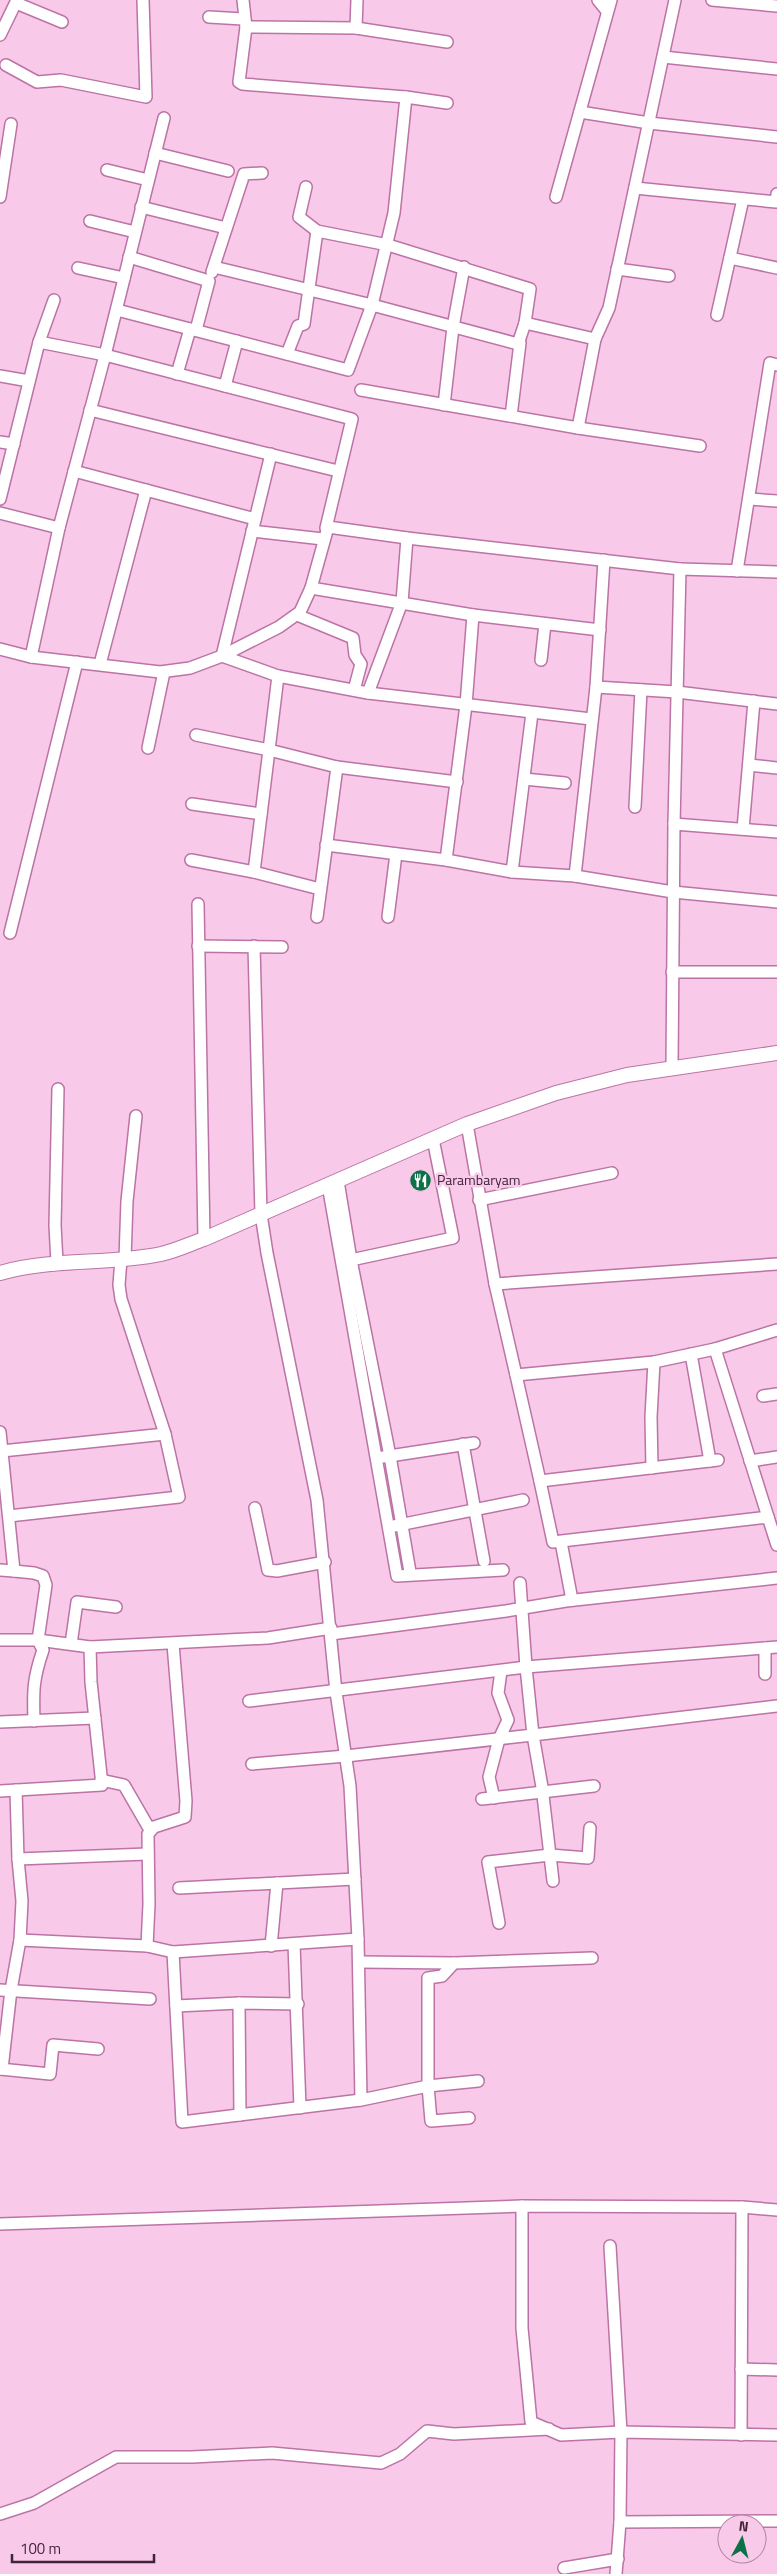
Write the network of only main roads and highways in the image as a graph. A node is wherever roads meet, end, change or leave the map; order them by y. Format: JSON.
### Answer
{"nodes":[{"id":1,"x":777,"y":1053,"type":"edge"},
{"id":2,"x":0,"y":1273,"type":"edge"}],
"edges":[{"from":1,"to":2,"type":"main road"}]}
